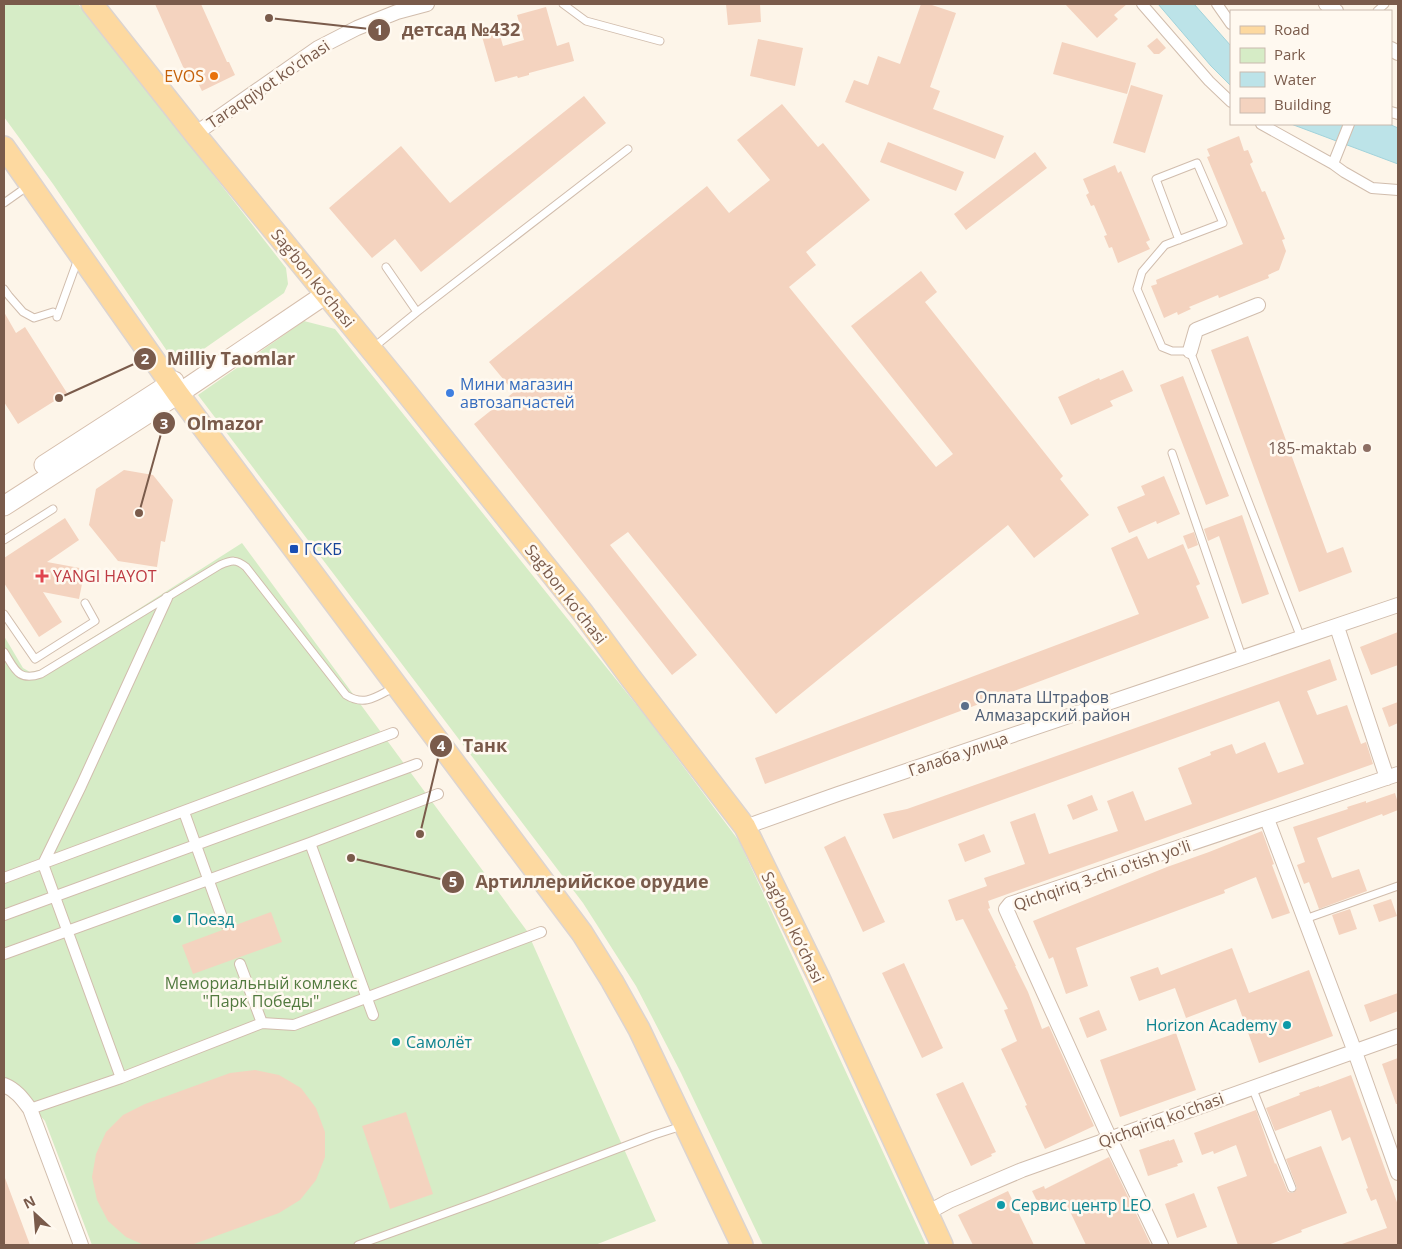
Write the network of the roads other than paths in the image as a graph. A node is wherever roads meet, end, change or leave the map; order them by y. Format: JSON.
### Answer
{"nodes":[{"id":1,"x":92,"y":4,"type":"edge"},
{"id":2,"x":427,"y":4,"type":"edge"},
{"id":3,"x":563,"y":4,"type":"edge"},
{"id":4,"x":1142,"y":4,"type":"edge"},
{"id":5,"x":1217,"y":4,"type":"edge"},
{"id":6,"x":1230,"y":23,"type":"edge"},
{"id":7,"x":660,"y":41,"type":"dead end"},
{"id":8,"x":1230,"y":101,"type":"edge"},
{"id":9,"x":1263,"y":125,"type":"edge"},
{"id":10,"x":1349,"y":125,"type":"edge"},
{"id":11,"x":195,"y":134,"type":"junction"},
{"id":12,"x":4,"y":147,"type":"edge"},
{"id":13,"x":628,"y":149,"type":"dead end"},
{"id":14,"x":1333,"y":164,"type":"junction"},
{"id":15,"x":30,"y":185,"type":"junction"},
{"id":16,"x":1398,"y":190,"type":"edge"},
{"id":17,"x":4,"y":203,"type":"edge"},
{"id":18,"x":1179,"y":240,"type":"junction"},
{"id":19,"x":79,"y":254,"type":"junction"},
{"id":20,"x":386,"y":267,"type":"dead end"},
{"id":21,"x":4,"y":289,"type":"edge"},
{"id":22,"x":323,"y":289,"type":"junction"},
{"id":23,"x":1258,"y":305,"type":"dead end"},
{"id":24,"x":417,"y":312,"type":"junction"},
{"id":25,"x":371,"y":349,"type":"junction"},
{"id":26,"x":1190,"y":351,"type":"junction"},
{"id":27,"x":174,"y":389,"type":"junction"},
{"id":28,"x":1172,"y":453,"type":"dead end"},
{"id":29,"x":4,"y":491,"type":"edge"},
{"id":30,"x":4,"y":506,"type":"edge"},
{"id":31,"x":53,"y":509,"type":"dead end"},
{"id":32,"x":4,"y":540,"type":"edge"},
{"id":33,"x":167,"y":598,"type":"junction"},
{"id":34,"x":84,"y":603,"type":"dead end"},
{"id":35,"x":1398,"y":606,"type":"edge"},
{"id":36,"x":4,"y":614,"type":"edge"},
{"id":37,"x":1336,"y":627,"type":"junction"},
{"id":38,"x":1301,"y":639,"type":"junction"},
{"id":39,"x":4,"y":652,"type":"edge"},
{"id":40,"x":1242,"y":657,"type":"junction"},
{"id":41,"x":397,"y":686,"type":"junction"},
{"id":42,"x":394,"y":733,"type":"dead end"},
{"id":43,"x":417,"y":764,"type":"dead end"},
{"id":44,"x":1393,"y":776,"type":"edge"},
{"id":45,"x":438,"y":794,"type":"dead end"},
{"id":46,"x":184,"y":812,"type":"junction"},
{"id":47,"x":1267,"y":819,"type":"junction"},
{"id":48,"x":745,"y":827,"type":"junction"},
{"id":49,"x":310,"y":843,"type":"junction"},
{"id":50,"x":195,"y":845,"type":"junction"},
{"id":51,"x":43,"y":864,"type":"junction"},
{"id":52,"x":4,"y":878,"type":"edge"},
{"id":53,"x":208,"y":880,"type":"junction"},
{"id":54,"x":1398,"y":886,"type":"edge"},
{"id":55,"x":55,"y":896,"type":"junction"},
{"id":56,"x":4,"y":915,"type":"edge"},
{"id":57,"x":1305,"y":919,"type":"junction"},
{"id":58,"x":224,"y":923,"type":"dead end"},
{"id":59,"x":68,"y":931,"type":"junction"},
{"id":60,"x":541,"y":932,"type":"dead end"},
{"id":61,"x":4,"y":954,"type":"edge"},
{"id":62,"x":240,"y":964,"type":"dead end"},
{"id":63,"x":367,"y":998,"type":"junction"},
{"id":64,"x":373,"y":1015,"type":"dead end"},
{"id":65,"x":262,"y":1023,"type":"junction"},
{"id":66,"x":1398,"y":1036,"type":"edge"},
{"id":67,"x":1355,"y":1052,"type":"junction"},
{"id":68,"x":121,"y":1078,"type":"junction"},
{"id":69,"x":9,"y":1087,"type":"edge"},
{"id":70,"x":1252,"y":1087,"type":"junction"},
{"id":71,"x":30,"y":1110,"type":"junction"},
{"id":72,"x":685,"y":1125,"type":"junction"},
{"id":73,"x":1110,"y":1139,"type":"junction"},
{"id":74,"x":1398,"y":1173,"type":"edge"},
{"id":75,"x":1292,"y":1188,"type":"dead end"},
{"id":76,"x":927,"y":1213,"type":"junction"},
{"id":77,"x":81,"y":1245,"type":"edge"},
{"id":78,"x":358,"y":1245,"type":"edge"},
{"id":79,"x":742,"y":1245,"type":"edge"},
{"id":80,"x":942,"y":1245,"type":"edge"},
{"id":81,"x":1161,"y":1245,"type":"edge"}],
"edges":[{"from":1,"to":11,"type":"main road","name":"Sag’bon ko’chasi"},
{"from":2,"to":11,"type":"street","name":"Taraqqiyot ko'chasi"},
{"from":3,"to":7,"type":"lane"},
{"from":4,"to":8,"type":"street"},
{"from":5,"to":6,"type":"street"},
{"from":9,"to":14,"type":"street"},
{"from":10,"to":14,"type":"street"},
{"from":11,"to":22,"type":"main road","name":"Sag’bon ko’chasi"},
{"from":12,"to":15,"type":"main road"},
{"from":13,"to":24,"type":"lane"},
{"from":14,"to":16,"type":"street"},
{"from":15,"to":17,"type":"lane"},
{"from":15,"to":19,"type":"main road"},
{"from":18,"to":18,"type":"lane"},
{"from":18,"to":26,"type":"lane"},
{"from":19,"to":21,"type":"lane"},
{"from":19,"to":27,"type":"main road"},
{"from":20,"to":24,"type":"lane"},
{"from":22,"to":25,"type":"main road","name":"Sag’bon ko’chasi"},
{"from":22,"to":27,"type":"main road"},
{"from":23,"to":26,"type":"street"},
{"from":24,"to":25,"type":"lane"},
{"from":25,"to":48,"type":"main road","name":"Sag’bon ko’chasi"},
{"from":26,"to":38,"type":"lane"},
{"from":27,"to":29,"type":"main road"},
{"from":27,"to":30,"type":"main road"},
{"from":27,"to":41,"type":"main road"},
{"from":28,"to":40,"type":"lane"},
{"from":31,"to":32,"type":"lane"},
{"from":33,"to":39,"type":"lane"},
{"from":33,"to":41,"type":"lane"},
{"from":33,"to":51,"type":"street"},
{"from":34,"to":36,"type":"lane"},
{"from":35,"to":37,"type":"street","name":"Галаба улица"},
{"from":37,"to":38,"type":"street","name":"Галаба улица"},
{"from":37,"to":44,"type":"street"},
{"from":38,"to":40,"type":"street","name":"Галаба улица"},
{"from":40,"to":48,"type":"street","name":"Галаба улица"},
{"from":41,"to":72,"type":"main road"},
{"from":42,"to":46,"type":"street"},
{"from":43,"to":50,"type":"street"},
{"from":44,"to":47,"type":"street","name":"Qichqiriq 3-chi o'tish yo'li"},
{"from":45,"to":49,"type":"street"},
{"from":46,"to":50,"type":"street"},
{"from":46,"to":51,"type":"street"},
{"from":47,"to":57,"type":"street"},
{"from":47,"to":73,"type":"street","name":"Qichqiriq 3-chi o'tish yo'li"},
{"from":48,"to":76,"type":"main road","name":"Sag’bon ko’chasi"},
{"from":49,"to":53,"type":"street"},
{"from":49,"to":63,"type":"street"},
{"from":50,"to":53,"type":"street"},
{"from":50,"to":55,"type":"street"},
{"from":51,"to":52,"type":"street"},
{"from":51,"to":55,"type":"street"},
{"from":53,"to":58,"type":"street"},
{"from":53,"to":59,"type":"street"},
{"from":54,"to":57,"type":"lane"},
{"from":55,"to":56,"type":"street"},
{"from":55,"to":59,"type":"street"},
{"from":57,"to":67,"type":"street"},
{"from":59,"to":61,"type":"street"},
{"from":59,"to":68,"type":"street"},
{"from":60,"to":63,"type":"street"},
{"from":62,"to":65,"type":"street"},
{"from":63,"to":64,"type":"street"},
{"from":63,"to":65,"type":"street"},
{"from":65,"to":68,"type":"street"},
{"from":66,"to":67,"type":"street","name":"Qichqiriq ko'chasi"},
{"from":67,"to":70,"type":"street","name":"Qichqiriq ko'chasi"},
{"from":67,"to":74,"type":"street"},
{"from":68,"to":71,"type":"street"},
{"from":69,"to":71,"type":"street"},
{"from":70,"to":73,"type":"street","name":"Qichqiriq ko'chasi"},
{"from":70,"to":75,"type":"lane"},
{"from":71,"to":77,"type":"street"},
{"from":72,"to":78,"type":"lane"},
{"from":72,"to":79,"type":"main road"},
{"from":73,"to":76,"type":"street","name":"Qichqiriq ko'chasi"},
{"from":73,"to":81,"type":"street"},
{"from":76,"to":80,"type":"main road","name":"Sag’bon ko’chasi"}]}
